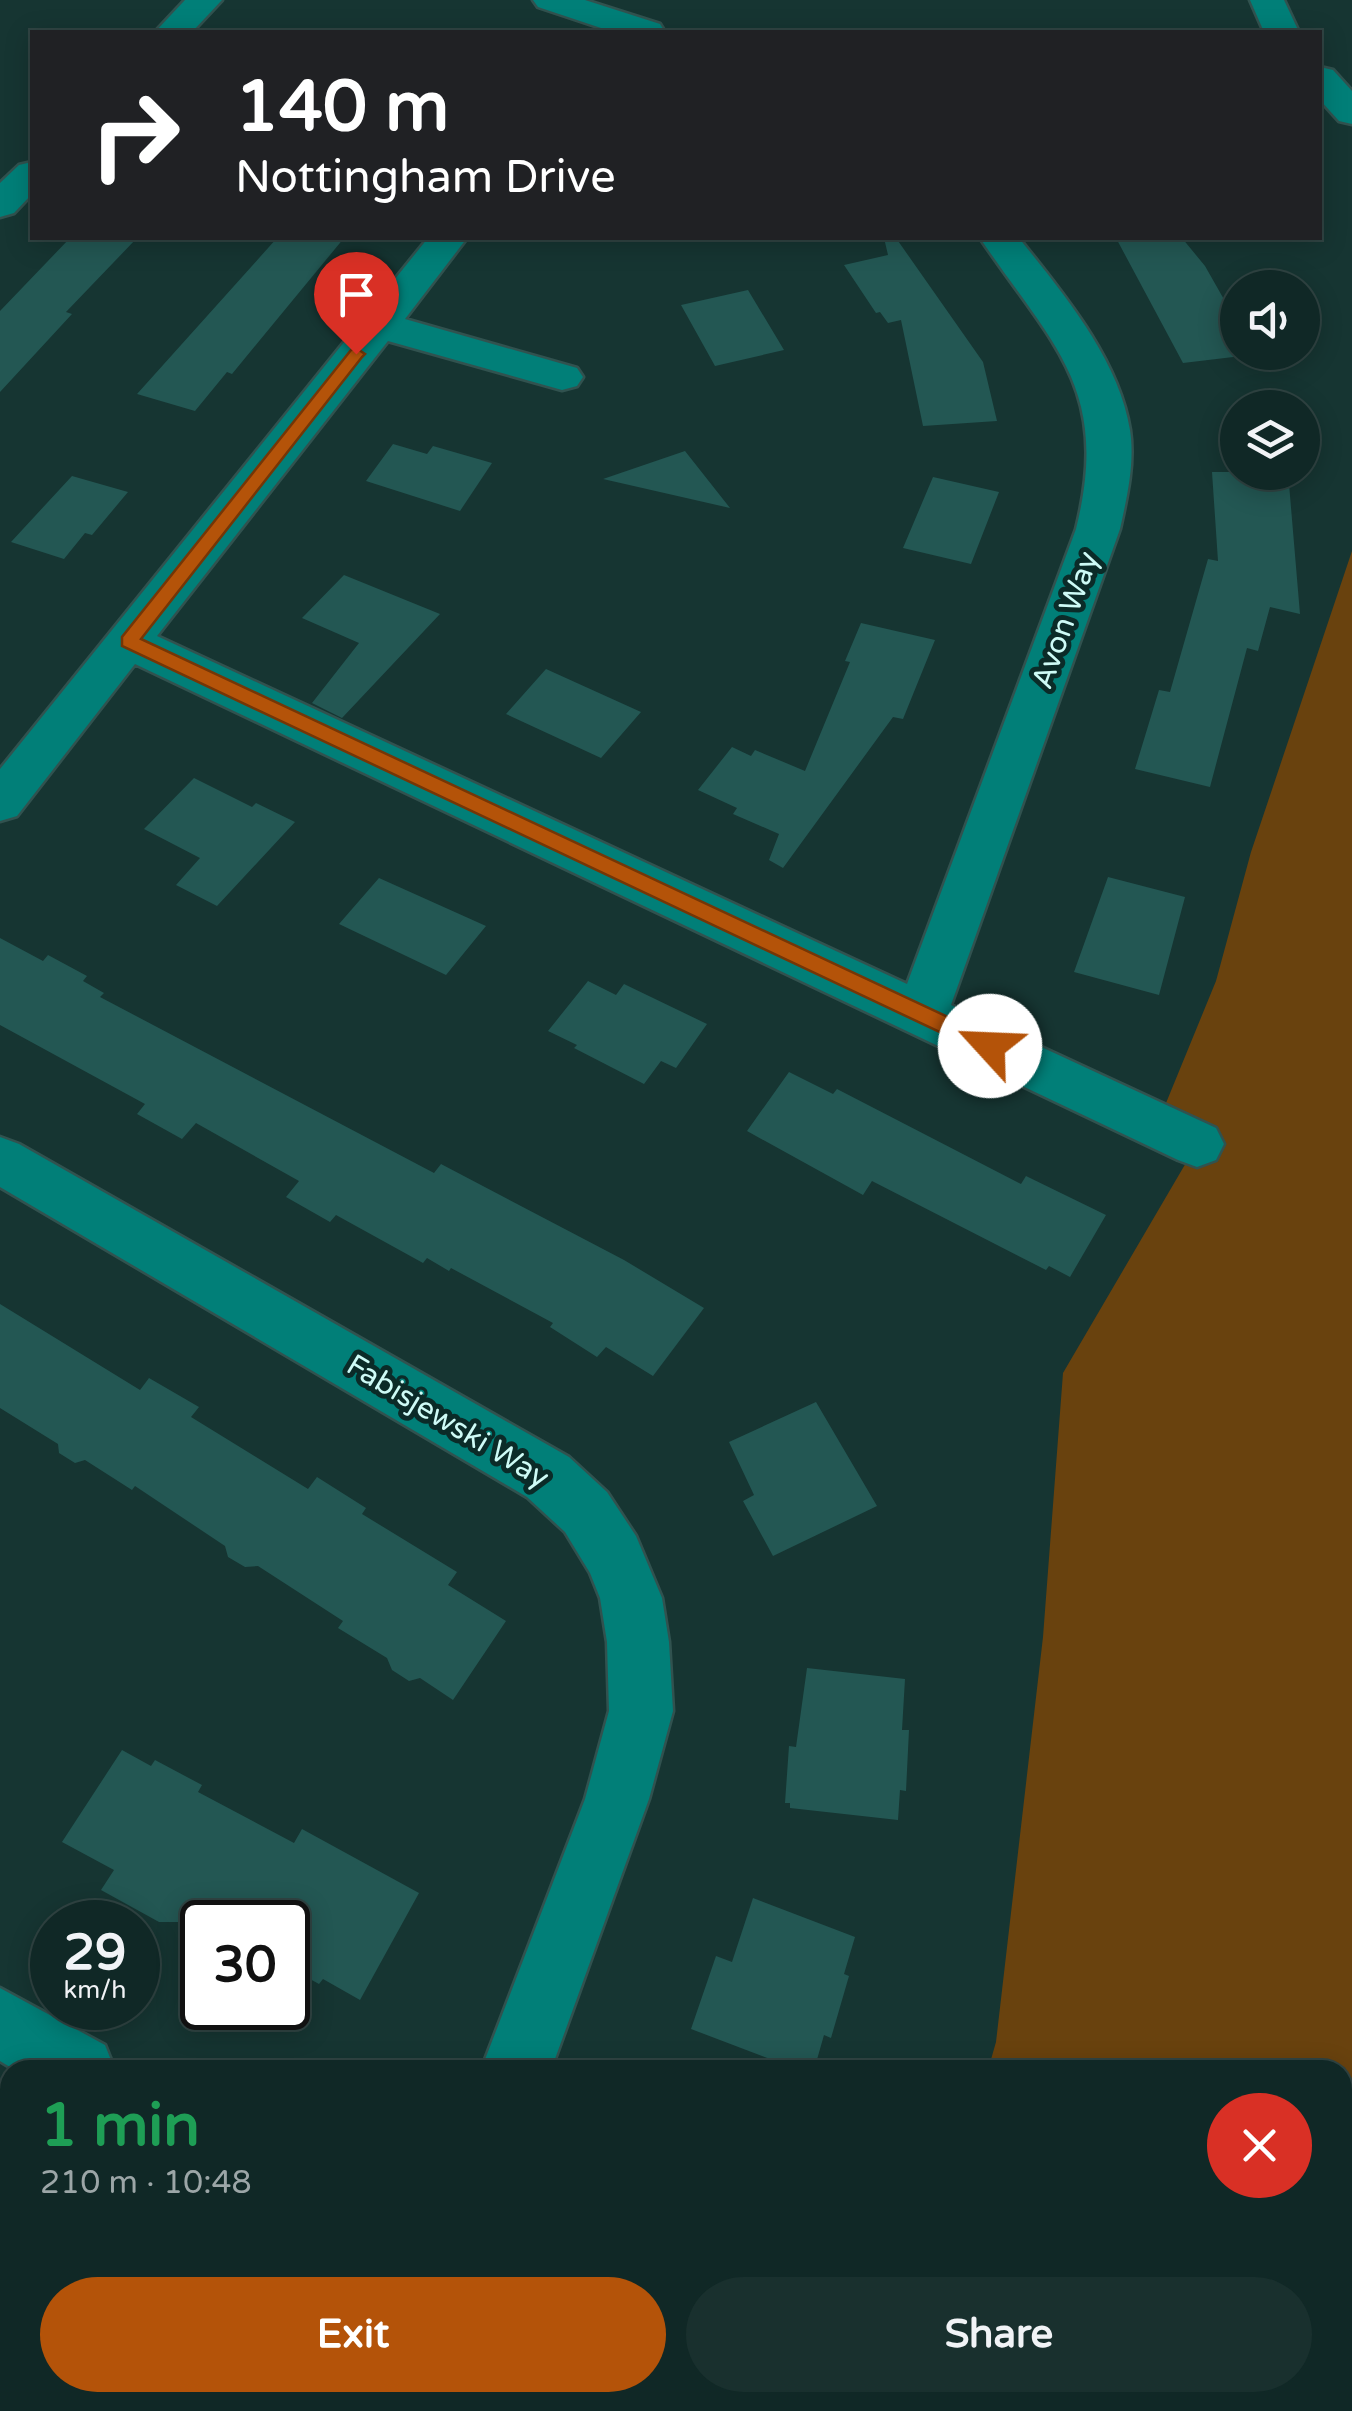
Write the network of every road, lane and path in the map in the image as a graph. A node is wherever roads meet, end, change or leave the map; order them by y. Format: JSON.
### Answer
{"nodes":[{"id":1,"x":204,"y":0,"type":"edge"},
{"id":2,"x":550,"y":0,"type":"edge"},
{"id":3,"x":1267,"y":0,"type":"edge"},
{"id":4,"x":624,"y":29,"type":"edge"},
{"id":5,"x":174,"y":30,"type":"edge"},
{"id":6,"x":1280,"y":30,"type":"edge"},
{"id":7,"x":1322,"y":80,"type":"edge"},
{"id":8,"x":1352,"y":112,"type":"edge"},
{"id":9,"x":30,"y":174,"type":"edge"},
{"id":10,"x":0,"y":205,"type":"edge"},
{"id":11,"x":446,"y":240,"type":"edge"},
{"id":12,"x":1000,"y":240,"type":"edge"},
{"id":13,"x":379,"y":325,"type":"junction"},
{"id":14,"x":562,"y":377,"type":"dead end"},
{"id":15,"x":128,"y":642,"type":"junction"},
{"id":16,"x":0,"y":803,"type":"edge"},
{"id":17,"x":922,"y":1014,"type":"junction"},
{"id":18,"x":1197,"y":1144,"type":"dead end"},
{"id":19,"x":0,"y":1160,"type":"edge"},
{"id":20,"x":0,"y":2022,"type":"edge"},
{"id":21,"x":63,"y":2060,"type":"edge"},
{"id":22,"x":520,"y":2060,"type":"edge"}],
"edges":[{"from":1,"to":5,"type":"street"},
{"from":2,"to":4,"type":"street"},
{"from":3,"to":6,"type":"street"},
{"from":7,"to":8,"type":"street"},
{"from":9,"to":10,"type":"street"},
{"from":11,"to":13,"type":"street"},
{"from":12,"to":17,"type":"street","name":"Avon Way"},
{"from":13,"to":14,"type":"street"},
{"from":13,"to":15,"type":"street"},
{"from":15,"to":16,"type":"street"},
{"from":15,"to":17,"type":"street"},
{"from":17,"to":18,"type":"street"},
{"from":19,"to":22,"type":"street","name":"Fabisjewski Way"},
{"from":20,"to":21,"type":"street"}]}
